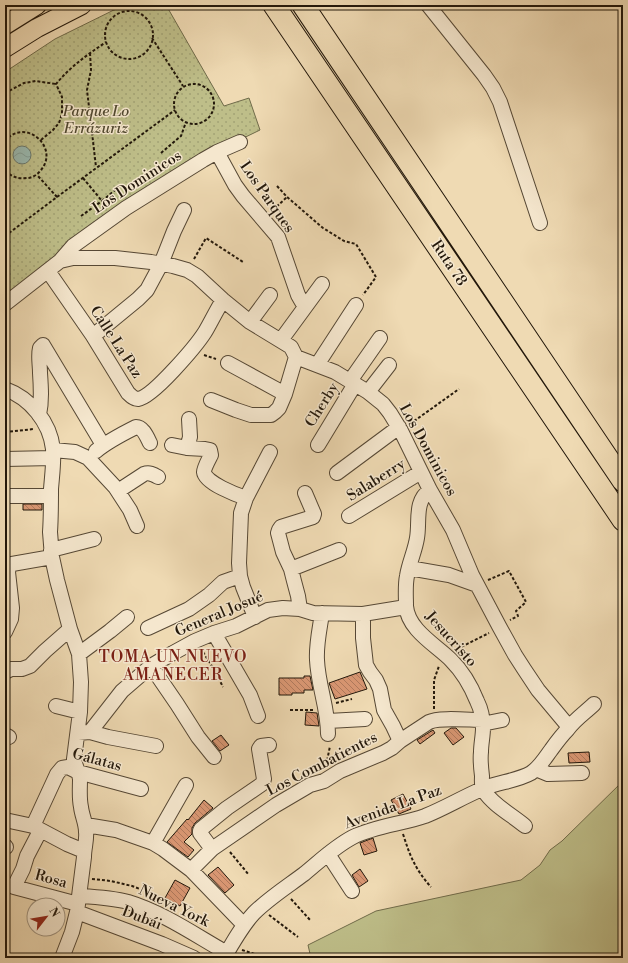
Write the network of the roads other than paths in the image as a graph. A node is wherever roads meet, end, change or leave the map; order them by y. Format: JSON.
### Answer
{"nodes":[{"id":1,"x":37,"y":5,"type":"edge"},
{"id":2,"x":82,"y":5,"type":"edge"},
{"id":3,"x":274,"y":5,"type":"edge"},
{"id":4,"x":303,"y":5,"type":"edge"},
{"id":5,"x":428,"y":5,"type":"edge"},
{"id":6,"x":5,"y":25,"type":"edge"},
{"id":7,"x":5,"y":48,"type":"edge"},
{"id":8,"x":240,"y":142,"type":"dead end"},
{"id":9,"x":217,"y":152,"type":"junction"},
{"id":10,"x":184,"y":210,"type":"dead end"},
{"id":11,"x":540,"y":223,"type":"dead end"},
{"id":12,"x":60,"y":261,"type":"junction"},
{"id":13,"x":161,"y":264,"type":"junction"},
{"id":14,"x":48,"y":271,"type":"junction"},
{"id":15,"x":322,"y":284,"type":"dead end"},
{"id":16,"x":270,"y":295,"type":"dead end"},
{"id":17,"x":223,"y":300,"type":"junction"},
{"id":18,"x":5,"y":304,"type":"edge"},
{"id":19,"x":356,"y":305,"type":"road end"},
{"id":20,"x":306,"y":306,"type":"junction"},
{"id":21,"x":250,"y":322,"type":"junction"},
{"id":22,"x":93,"y":336,"type":"junction"},
{"id":23,"x":380,"y":338,"type":"dead end"},
{"id":24,"x":281,"y":340,"type":"junction"},
{"id":25,"x":296,"y":357,"type":"junction"},
{"id":26,"x":228,"y":363,"type":"road end"},
{"id":27,"x":317,"y":364,"type":"junction"},
{"id":28,"x":389,"y":365,"type":"dead end"},
{"id":29,"x":352,"y":382,"type":"junction"},
{"id":30,"x":5,"y":389,"type":"edge"},
{"id":31,"x":368,"y":392,"type":"junction"},
{"id":32,"x":285,"y":394,"type":"junction"},
{"id":33,"x":211,"y":400,"type":"dead end"},
{"id":34,"x":39,"y":415,"type":"junction"},
{"id":35,"x":189,"y":419,"type":"dead end"},
{"id":36,"x":400,"y":429,"type":"junction"},
{"id":37,"x":150,"y":443,"type":"dead end"},
{"id":38,"x":103,"y":445,"type":"junction"},
{"id":39,"x":172,"y":445,"type":"dead end"},
{"id":40,"x":318,"y":445,"type":"dead end"},
{"id":41,"x":187,"y":448,"type":"junction"},
{"id":42,"x":270,"y":452,"type":"dead end"},
{"id":43,"x":53,"y":454,"type":"junction"},
{"id":44,"x":5,"y":458,"type":"edge"},
{"id":45,"x":88,"y":458,"type":"junction"},
{"id":46,"x":421,"y":472,"type":"junction"},
{"id":47,"x":337,"y":474,"type":"dead end"},
{"id":48,"x":158,"y":477,"type":"dead end"},
{"id":49,"x":623,"y":482,"type":"edge"},
{"id":50,"x":430,"y":490,"type":"junction"},
{"id":51,"x":118,"y":491,"type":"junction"},
{"id":52,"x":305,"y":493,"type":"dead end"},
{"id":53,"x":5,"y":496,"type":"edge"},
{"id":54,"x":51,"y":496,"type":"junction"},
{"id":55,"x":246,"y":498,"type":"junction"},
{"id":56,"x":349,"y":516,"type":"dead end"},
{"id":57,"x":623,"y":520,"type":"edge"},
{"id":58,"x":137,"y":526,"type":"dead end"},
{"id":59,"x":94,"y":539,"type":"dead end"},
{"id":60,"x":339,"y":550,"type":"dead end"},
{"id":61,"x":52,"y":553,"type":"junction"},
{"id":62,"x":409,"y":568,"type":"junction"},
{"id":63,"x":291,"y":569,"type":"junction"},
{"id":64,"x":240,"y":576,"type":"junction"},
{"id":65,"x":477,"y":585,"type":"junction"},
{"id":66,"x":406,"y":607,"type":"junction"},
{"id":67,"x":300,"y":609,"type":"junction"},
{"id":68,"x":322,"y":613,"type":"junction"},
{"id":69,"x":363,"y":614,"type":"junction"},
{"id":70,"x":127,"y":617,"type":"dead end"},
{"id":71,"x":255,"y":617,"type":"junction"},
{"id":72,"x":148,"y":628,"type":"dead end"},
{"id":73,"x":70,"y":629,"type":"junction"},
{"id":74,"x":5,"y":632,"type":"edge"},
{"id":75,"x":214,"y":633,"type":"junction"},
{"id":76,"x":79,"y":654,"type":"junction"},
{"id":77,"x":151,"y":666,"type":"junction"},
{"id":78,"x":5,"y":672,"type":"edge"},
{"id":79,"x":594,"y":704,"type":"dead end"},
{"id":80,"x":56,"y":706,"type":"dead end"},
{"id":81,"x":80,"y":712,"type":"junction"},
{"id":82,"x":258,"y":716,"type":"dead end"},
{"id":83,"x":365,"y":719,"type":"dead end"},
{"id":84,"x":502,"y":720,"type":"dead end"},
{"id":85,"x":482,"y":722,"type":"junction"},
{"id":86,"x":569,"y":727,"type":"junction"},
{"id":87,"x":84,"y":732,"type":"junction"},
{"id":88,"x":400,"y":741,"type":"junction"},
{"id":89,"x":269,"y":745,"type":"dead end"},
{"id":90,"x":156,"y":746,"type":"dead end"},
{"id":91,"x":214,"y":757,"type":"dead end"},
{"id":92,"x":536,"y":769,"type":"junction"},
{"id":93,"x":78,"y":772,"type":"junction"},
{"id":94,"x":582,"y":773,"type":"dead end"},
{"id":95,"x":186,"y":785,"type":"dead end"},
{"id":96,"x":141,"y":789,"type":"dead end"},
{"id":97,"x":483,"y":789,"type":"junction"},
{"id":98,"x":5,"y":820,"type":"edge"},
{"id":99,"x":86,"y":825,"type":"junction"},
{"id":100,"x":525,"y":826,"type":"dead end"},
{"id":101,"x":37,"y":828,"type":"junction"},
{"id":102,"x":153,"y":843,"type":"junction"},
{"id":103,"x":217,"y":845,"type":"junction"},
{"id":104,"x":84,"y":851,"type":"junction"},
{"id":105,"x":328,"y":854,"type":"junction"},
{"id":106,"x":191,"y":870,"type":"junction"},
{"id":107,"x":14,"y":887,"type":"joint"},
{"id":108,"x":352,"y":891,"type":"dead end"},
{"id":109,"x":78,"y":904,"type":"junction"},
{"id":110,"x":244,"y":925,"type":"junction"},
{"id":111,"x":228,"y":952,"type":"edge"},
{"id":112,"x":66,"y":957,"type":"edge"},
{"id":113,"x":194,"y":958,"type":"edge"}],
"edges":[{"from":1,"to":6,"type":"main road"},
{"from":2,"to":7,"type":"main road"},
{"from":3,"to":57,"type":"highway","name":"Ruta 78"},
{"from":4,"to":49,"type":"highway","name":"Ruta 78"},
{"from":5,"to":11,"type":"street"},
{"from":8,"to":9,"type":"street","name":"Los Dominicos"},
{"from":9,"to":12,"type":"street","name":"Los Dominicos"},
{"from":9,"to":20,"type":"street","name":"Los Parques"},
{"from":10,"to":13,"type":"street"},
{"from":12,"to":13,"type":"street"},
{"from":12,"to":14,"type":"street","name":"Los Dominicos"},
{"from":13,"to":17,"type":"street"},
{"from":13,"to":22,"type":"street"},
{"from":14,"to":18,"type":"street","name":"Los Dominicos"},
{"from":14,"to":22,"type":"street","name":"Calle La Paz"},
{"from":15,"to":20,"type":"street"},
{"from":16,"to":21,"type":"street"},
{"from":17,"to":21,"type":"street"},
{"from":17,"to":22,"type":"street","name":"Calle La Paz"},
{"from":19,"to":27,"type":"street"},
{"from":20,"to":24,"type":"street"},
{"from":21,"to":24,"type":"street"},
{"from":23,"to":29,"type":"street","name":"Cherby"},
{"from":24,"to":25,"type":"street"},
{"from":25,"to":27,"type":"street","name":"Los Dominicos"},
{"from":25,"to":32,"type":"street"},
{"from":26,"to":32,"type":"street"},
{"from":27,"to":29,"type":"street","name":"Los Dominicos"},
{"from":28,"to":31,"type":"street"},
{"from":29,"to":31,"type":"street","name":"Los Dominicos"},
{"from":29,"to":40,"type":"street","name":"Cherby"},
{"from":30,"to":34,"type":"street"},
{"from":31,"to":36,"type":"street","name":"Los Dominicos"},
{"from":32,"to":33,"type":"street"},
{"from":34,"to":38,"type":"street"},
{"from":34,"to":43,"type":"street"},
{"from":35,"to":41,"type":"street"},
{"from":36,"to":46,"type":"street","name":"Los Dominicos"},
{"from":36,"to":47,"type":"street"},
{"from":37,"to":38,"type":"street"},
{"from":38,"to":45,"type":"street"},
{"from":39,"to":41,"type":"street"},
{"from":41,"to":55,"type":"street"},
{"from":42,"to":55,"type":"street"},
{"from":43,"to":44,"type":"street"},
{"from":43,"to":45,"type":"street"},
{"from":43,"to":54,"type":"street"},
{"from":45,"to":51,"type":"street"},
{"from":46,"to":50,"type":"street","name":"Los Dominicos"},
{"from":46,"to":56,"type":"street","name":"Salaberry"},
{"from":48,"to":51,"type":"street"},
{"from":50,"to":62,"type":"street","name":"Jesucristo"},
{"from":50,"to":65,"type":"street","name":"Los Dominicos"},
{"from":51,"to":58,"type":"street"},
{"from":52,"to":63,"type":"street"},
{"from":53,"to":54,"type":"street"},
{"from":54,"to":61,"type":"street"},
{"from":55,"to":64,"type":"street"},
{"from":59,"to":61,"type":"street"},
{"from":60,"to":63,"type":"street"},
{"from":61,"to":73,"type":"street"},
{"from":61,"to":74,"type":"street"},
{"from":62,"to":65,"type":"street"},
{"from":62,"to":66,"type":"street","name":"Jesucristo"},
{"from":63,"to":67,"type":"street"},
{"from":64,"to":71,"type":"street"},
{"from":64,"to":72,"type":"street"},
{"from":65,"to":86,"type":"street","name":"Los Dominicos"},
{"from":66,"to":69,"type":"street","name":"General Josué"},
{"from":66,"to":85,"type":"street","name":"Jesucristo"},
{"from":67,"to":68,"type":"street","name":"General Josué"},
{"from":67,"to":71,"type":"street","name":"General Josué"},
{"from":68,"to":69,"type":"street","name":"General Josué"},
{"from":68,"to":83,"type":"street"},
{"from":69,"to":88,"type":"street"},
{"from":70,"to":76,"type":"street"},
{"from":71,"to":75,"type":"street","name":"General Josué"},
{"from":73,"to":76,"type":"street"},
{"from":73,"to":78,"type":"street"},
{"from":75,"to":77,"type":"street","name":"General Josué"},
{"from":75,"to":82,"type":"street"},
{"from":76,"to":81,"type":"street"},
{"from":77,"to":87,"type":"street","name":"General Josué"},
{"from":77,"to":91,"type":"street"},
{"from":79,"to":86,"type":"street","name":"Avenida La Paz"},
{"from":80,"to":81,"type":"street"},
{"from":81,"to":87,"type":"street"},
{"from":84,"to":85,"type":"street"},
{"from":85,"to":88,"type":"street","name":"Los Combatientes"},
{"from":85,"to":97,"type":"street","name":"Jesucristo"},
{"from":86,"to":92,"type":"street","name":"Avenida La Paz"},
{"from":87,"to":90,"type":"street"},
{"from":87,"to":93,"type":"street"},
{"from":88,"to":103,"type":"street","name":"Los Combatientes"},
{"from":89,"to":103,"type":"street"},
{"from":92,"to":94,"type":"street"},
{"from":92,"to":97,"type":"street","name":"Avenida La Paz"},
{"from":93,"to":96,"type":"street","name":"Gálatas"},
{"from":93,"to":99,"type":"street"},
{"from":93,"to":101,"type":"street","name":"Gálatas"},
{"from":95,"to":102,"type":"street"},
{"from":97,"to":100,"type":"street"},
{"from":97,"to":105,"type":"street","name":"Avenida La Paz"},
{"from":98,"to":101,"type":"street"},
{"from":99,"to":102,"type":"street"},
{"from":99,"to":104,"type":"street"},
{"from":101,"to":104,"type":"street"},
{"from":101,"to":107,"type":"street","name":"Gálatas"},
{"from":102,"to":106,"type":"street"},
{"from":103,"to":106,"type":"street","name":"Los Combatientes"},
{"from":104,"to":109,"type":"street"},
{"from":105,"to":108,"type":"street"},
{"from":105,"to":110,"type":"street","name":"Avenida La Paz"},
{"from":106,"to":110,"type":"street"},
{"from":107,"to":109,"type":"street","name":"Rosa"},
{"from":109,"to":111,"type":"street","name":"Nueva York"},
{"from":109,"to":112,"type":"street"},
{"from":109,"to":113,"type":"street","name":"Dubái"},
{"from":110,"to":111,"type":"street","name":"Avenida La Paz"}]}
